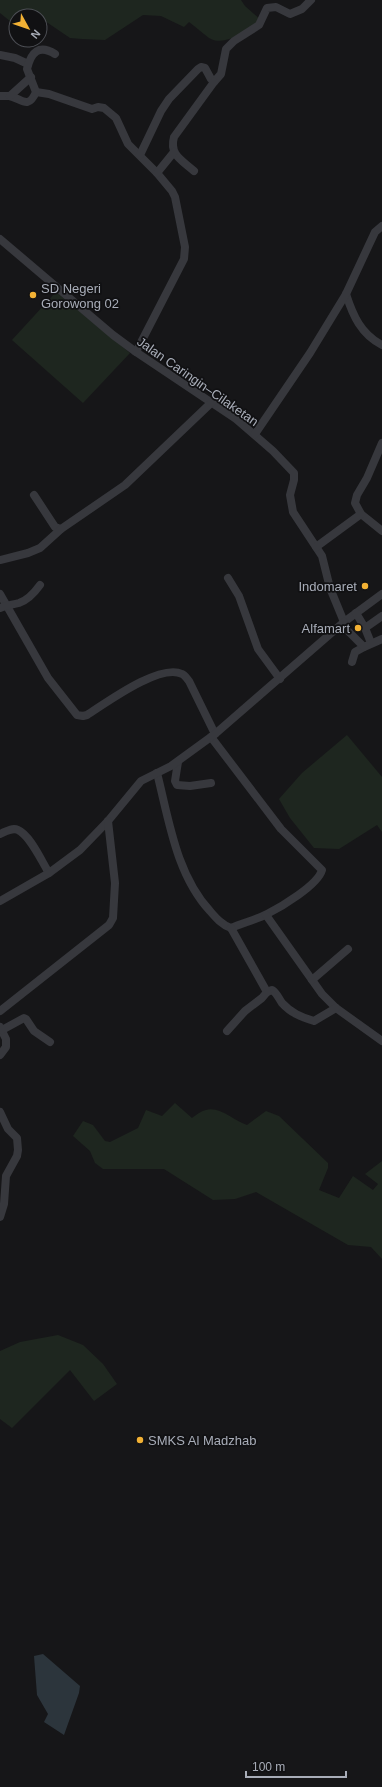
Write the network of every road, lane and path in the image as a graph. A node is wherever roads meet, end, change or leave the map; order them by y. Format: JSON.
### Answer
{"nodes":[{"id":1,"x":311,"y":0,"type":"edge"},
{"id":2,"x":55,"y":54,"type":"dead end"},
{"id":3,"x":0,"y":55,"type":"edge"},
{"id":4,"x":28,"y":64,"type":"junction"},
{"id":5,"x":31,"y":77,"type":"junction"},
{"id":6,"x":214,"y":82,"type":"junction"},
{"id":7,"x":36,"y":92,"type":"junction"},
{"id":8,"x":0,"y":96,"type":"edge"},
{"id":9,"x":10,"y":96,"type":"junction"},
{"id":10,"x":174,"y":152,"type":"junction"},
{"id":11,"x":140,"y":155,"type":"junction"},
{"id":12,"x":194,"y":171,"type":"dead end"},
{"id":13,"x":157,"y":173,"type":"junction"},
{"id":14,"x":382,"y":226,"type":"edge"},
{"id":15,"x":0,"y":239,"type":"edge"},
{"id":16,"x":346,"y":294,"type":"junction"},
{"id":17,"x":382,"y":346,"type":"edge"},
{"id":18,"x":136,"y":352,"type":"junction"},
{"id":19,"x":212,"y":402,"type":"junction"},
{"id":20,"x":255,"y":434,"type":"junction"},
{"id":21,"x":382,"y":443,"type":"edge"},
{"id":22,"x":34,"y":495,"type":"dead end"},
{"id":23,"x":361,"y":514,"type":"junction"},
{"id":24,"x":60,"y":529,"type":"junction"},
{"id":25,"x":382,"y":531,"type":"edge"},
{"id":26,"x":316,"y":546,"type":"junction"},
{"id":27,"x":0,"y":560,"type":"edge"},
{"id":28,"x":228,"y":578,"type":"dead end"},
{"id":29,"x":40,"y":585,"type":"dead end"},
{"id":30,"x":0,"y":594,"type":"edge"},
{"id":31,"x":381,"y":596,"type":"edge"},
{"id":32,"x":3,"y":607,"type":"edge"},
{"id":33,"x":356,"y":613,"type":"junction"},
{"id":34,"x":382,"y":616,"type":"edge"},
{"id":35,"x":344,"y":622,"type":"junction"},
{"id":36,"x":365,"y":628,"type":"junction"},
{"id":37,"x":382,"y":639,"type":"edge"},
{"id":38,"x":368,"y":645,"type":"junction"},
{"id":39,"x":352,"y":662,"type":"dead end"},
{"id":40,"x":280,"y":679,"type":"junction"},
{"id":41,"x":213,"y":736,"type":"junction"},
{"id":42,"x":178,"y":762,"type":"junction"},
{"id":43,"x":157,"y":773,"type":"junction"},
{"id":44,"x":211,"y":783,"type":"dead end"},
{"id":45,"x":108,"y":821,"type":"junction"},
{"id":46,"x":0,"y":834,"type":"edge"},
{"id":47,"x":49,"y":874,"type":"junction"},
{"id":48,"x":0,"y":901,"type":"edge"},
{"id":49,"x":266,"y":915,"type":"junction"},
{"id":50,"x":231,"y":928,"type":"junction"},
{"id":51,"x":348,"y":949,"type":"dead end"},
{"id":52,"x":312,"y":980,"type":"junction"},
{"id":53,"x":267,"y":992,"type":"junction"},
{"id":54,"x":336,"y":1008,"type":"junction"},
{"id":55,"x":0,"y":1011,"type":"edge"},
{"id":56,"x":1,"y":1028,"type":"edge"},
{"id":57,"x":227,"y":1031,"type":"dead end"},
{"id":58,"x":382,"y":1041,"type":"edge"},
{"id":59,"x":50,"y":1042,"type":"dead end"},
{"id":60,"x":0,"y":1055,"type":"edge"},
{"id":61,"x":0,"y":1112,"type":"edge"},
{"id":62,"x":0,"y":1217,"type":"edge"}],
"edges":[{"from":1,"to":6,"type":"street"},
{"from":2,"to":4,"type":"street"},
{"from":3,"to":4,"type":"street"},
{"from":4,"to":5,"type":"street"},
{"from":5,"to":7,"type":"street"},
{"from":5,"to":9,"type":"street"},
{"from":6,"to":10,"type":"street"},
{"from":6,"to":11,"type":"street"},
{"from":7,"to":9,"type":"street"},
{"from":7,"to":11,"type":"street"},
{"from":8,"to":9,"type":"street"},
{"from":10,"to":12,"type":"street"},
{"from":10,"to":13,"type":"street"},
{"from":11,"to":13,"type":"street"},
{"from":13,"to":18,"type":"street"},
{"from":14,"to":16,"type":"street"},
{"from":15,"to":18,"type":"street","name":"Jalan Caringin–Cilaketan"},
{"from":16,"to":17,"type":"street"},
{"from":16,"to":20,"type":"street"},
{"from":18,"to":19,"type":"street","name":"Jalan Caringin–Cilaketan"},
{"from":19,"to":20,"type":"street","name":"Jalan Caringin–Cilaketan"},
{"from":19,"to":24,"type":"street"},
{"from":20,"to":26,"type":"street","name":"Jalan Caringin–Cilaketan"},
{"from":21,"to":23,"type":"street"},
{"from":22,"to":24,"type":"street"},
{"from":23,"to":25,"type":"street"},
{"from":23,"to":26,"type":"street"},
{"from":24,"to":27,"type":"street"},
{"from":26,"to":35,"type":"street","name":"Jalan Caringin–Cilaketan"},
{"from":28,"to":40,"type":"street"},
{"from":29,"to":32,"type":"street"},
{"from":30,"to":32,"type":"street"},
{"from":31,"to":33,"type":"street"},
{"from":32,"to":41,"type":"street"},
{"from":33,"to":35,"type":"street"},
{"from":33,"to":36,"type":"street"},
{"from":34,"to":36,"type":"street"},
{"from":35,"to":38,"type":"street","name":"Jalan Caringin–Cilaketan"},
{"from":35,"to":40,"type":"street"},
{"from":36,"to":38,"type":"street"},
{"from":37,"to":38,"type":"street"},
{"from":38,"to":39,"type":"street"},
{"from":40,"to":41,"type":"street"},
{"from":41,"to":42,"type":"street"},
{"from":41,"to":49,"type":"street"},
{"from":42,"to":43,"type":"street"},
{"from":42,"to":44,"type":"street"},
{"from":43,"to":45,"type":"street"},
{"from":43,"to":50,"type":"street"},
{"from":45,"to":47,"type":"street"},
{"from":45,"to":55,"type":"street"},
{"from":46,"to":47,"type":"street"},
{"from":47,"to":48,"type":"street"},
{"from":49,"to":50,"type":"street"},
{"from":49,"to":52,"type":"street"},
{"from":50,"to":53,"type":"street"},
{"from":51,"to":52,"type":"street"},
{"from":52,"to":54,"type":"street"},
{"from":53,"to":54,"type":"street"},
{"from":53,"to":57,"type":"street"},
{"from":54,"to":58,"type":"street"},
{"from":56,"to":59,"type":"street"},
{"from":56,"to":60,"type":"street"},
{"from":61,"to":62,"type":"street"}]}
